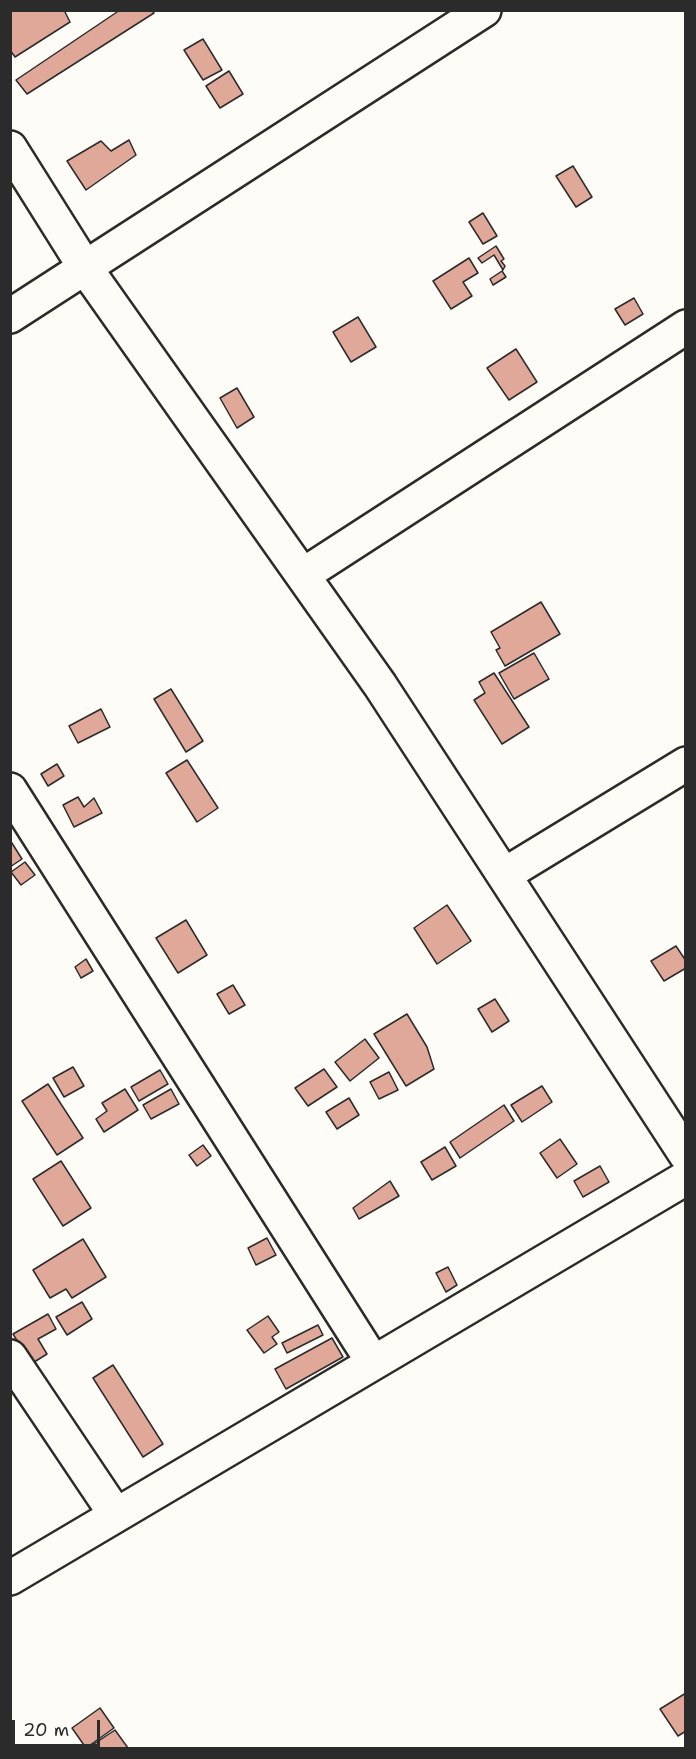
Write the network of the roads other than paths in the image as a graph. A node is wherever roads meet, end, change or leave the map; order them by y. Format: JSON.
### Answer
{"nodes":[{"id":1,"x":484,"y":10,"type":"edge"},
{"id":2,"x":10,"y":148,"type":"edge"},
{"id":3,"x":86,"y":269,"type":"junction"},
{"id":4,"x":10,"y":316,"type":"edge"},
{"id":5,"x":686,"y":327,"type":"edge"},
{"id":6,"x":303,"y":575,"type":"junction"},
{"id":7,"x":686,"y":764,"type":"edge"},
{"id":8,"x":10,"y":790,"type":"edge"},
{"id":9,"x":504,"y":875,"type":"junction"},
{"id":10,"x":686,"y":1155,"type":"edge"},
{"id":11,"x":686,"y":1178,"type":"edge"},
{"id":12,"x":10,"y":1357,"type":"edge"},
{"id":13,"x":373,"y":1362,"type":"junction"},
{"id":14,"x":116,"y":1515,"type":"junction"},
{"id":15,"x":10,"y":1578,"type":"edge"}],
"edges":[{"from":1,"to":3,"type":"street"},
{"from":2,"to":3,"type":"street"},
{"from":3,"to":4,"type":"street"},
{"from":3,"to":6,"type":"street"},
{"from":5,"to":6,"type":"street"},
{"from":6,"to":9,"type":"street"},
{"from":7,"to":9,"type":"street"},
{"from":8,"to":13,"type":"street"},
{"from":9,"to":10,"type":"street"},
{"from":11,"to":13,"type":"street"},
{"from":12,"to":14,"type":"street"},
{"from":13,"to":14,"type":"street"},
{"from":14,"to":15,"type":"street"}]}
